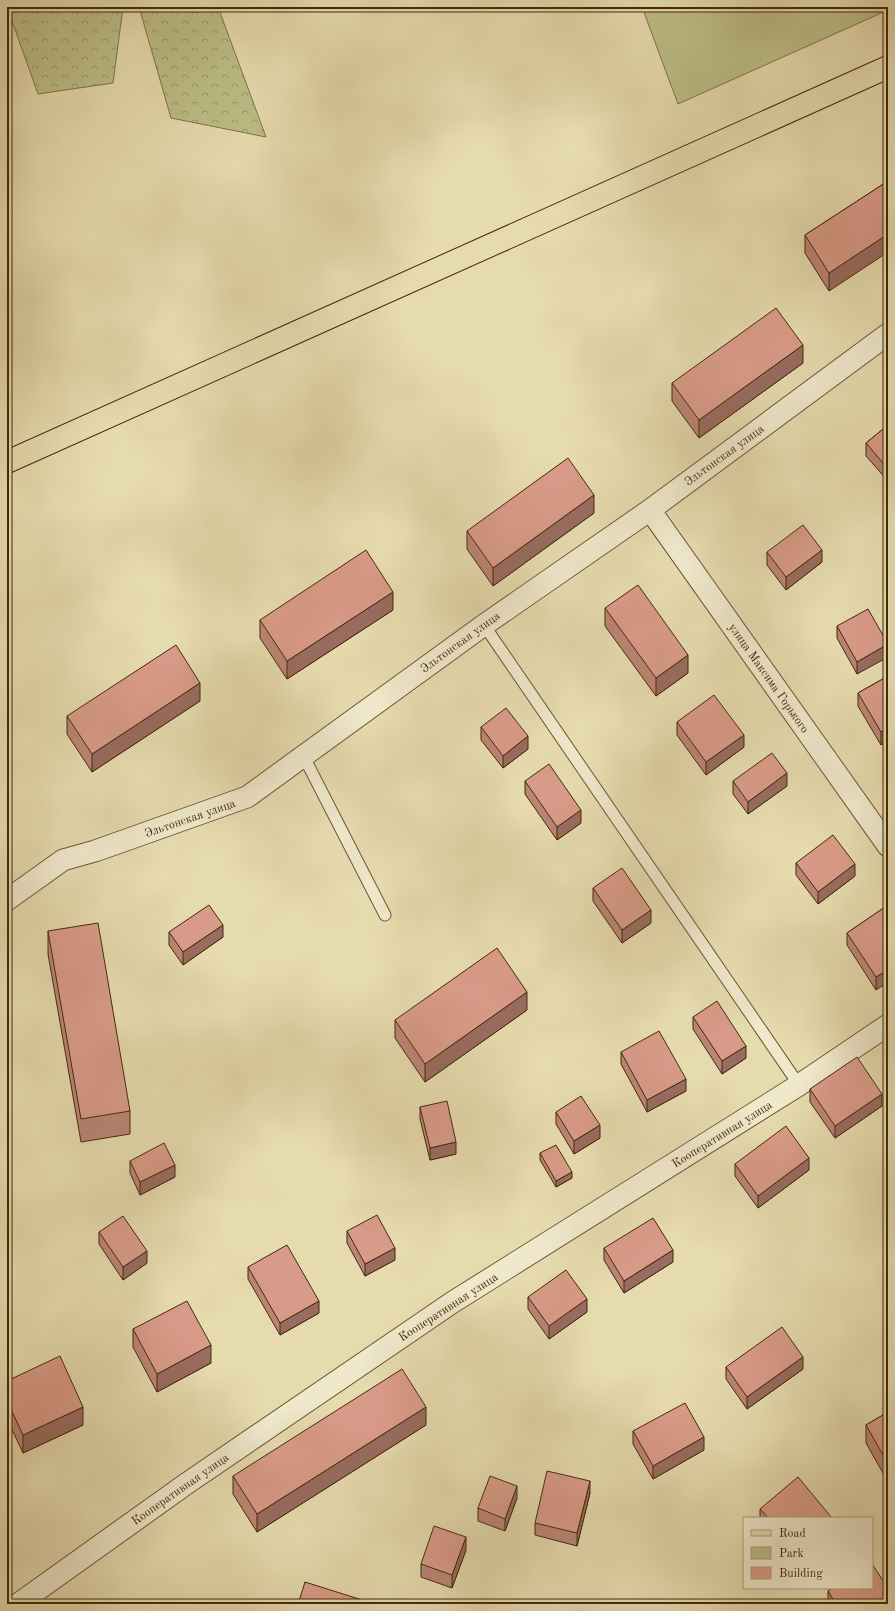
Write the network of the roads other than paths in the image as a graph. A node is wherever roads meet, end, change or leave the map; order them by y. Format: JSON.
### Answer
{"nodes":[{"id":1,"x":888,"y":67,"type":"edge"},
{"id":2,"x":888,"y":334,"type":"edge"},
{"id":3,"x":7,"y":462,"type":"edge"},
{"id":4,"x":650,"y":510,"type":"junction"},
{"id":5,"x":484,"y":625,"type":"junction"},
{"id":6,"x":304,"y":756,"type":"junction"},
{"id":7,"x":888,"y":846,"type":"edge"},
{"id":8,"x":7,"y":900,"type":"edge"},
{"id":9,"x":385,"y":915,"type":"dead end"},
{"id":10,"x":888,"y":1025,"type":"edge"},
{"id":11,"x":799,"y":1085,"type":"junction"},
{"id":12,"x":18,"y":1604,"type":"edge"}],
"edges":[{"from":1,"to":3,"type":"main road"},
{"from":2,"to":4,"type":"street","name":"Эльтонская улица"},
{"from":4,"to":5,"type":"street","name":"Эльтонская улица"},
{"from":4,"to":7,"type":"street","name":"улица Максима Горького"},
{"from":5,"to":6,"type":"street","name":"Эльтонская улица"},
{"from":5,"to":11,"type":"lane"},
{"from":6,"to":8,"type":"street","name":"Эльтонская улица"},
{"from":6,"to":9,"type":"lane"},
{"from":10,"to":11,"type":"street","name":"Кооперативная улица"},
{"from":11,"to":12,"type":"street","name":"Кооперативная улица"}]}
